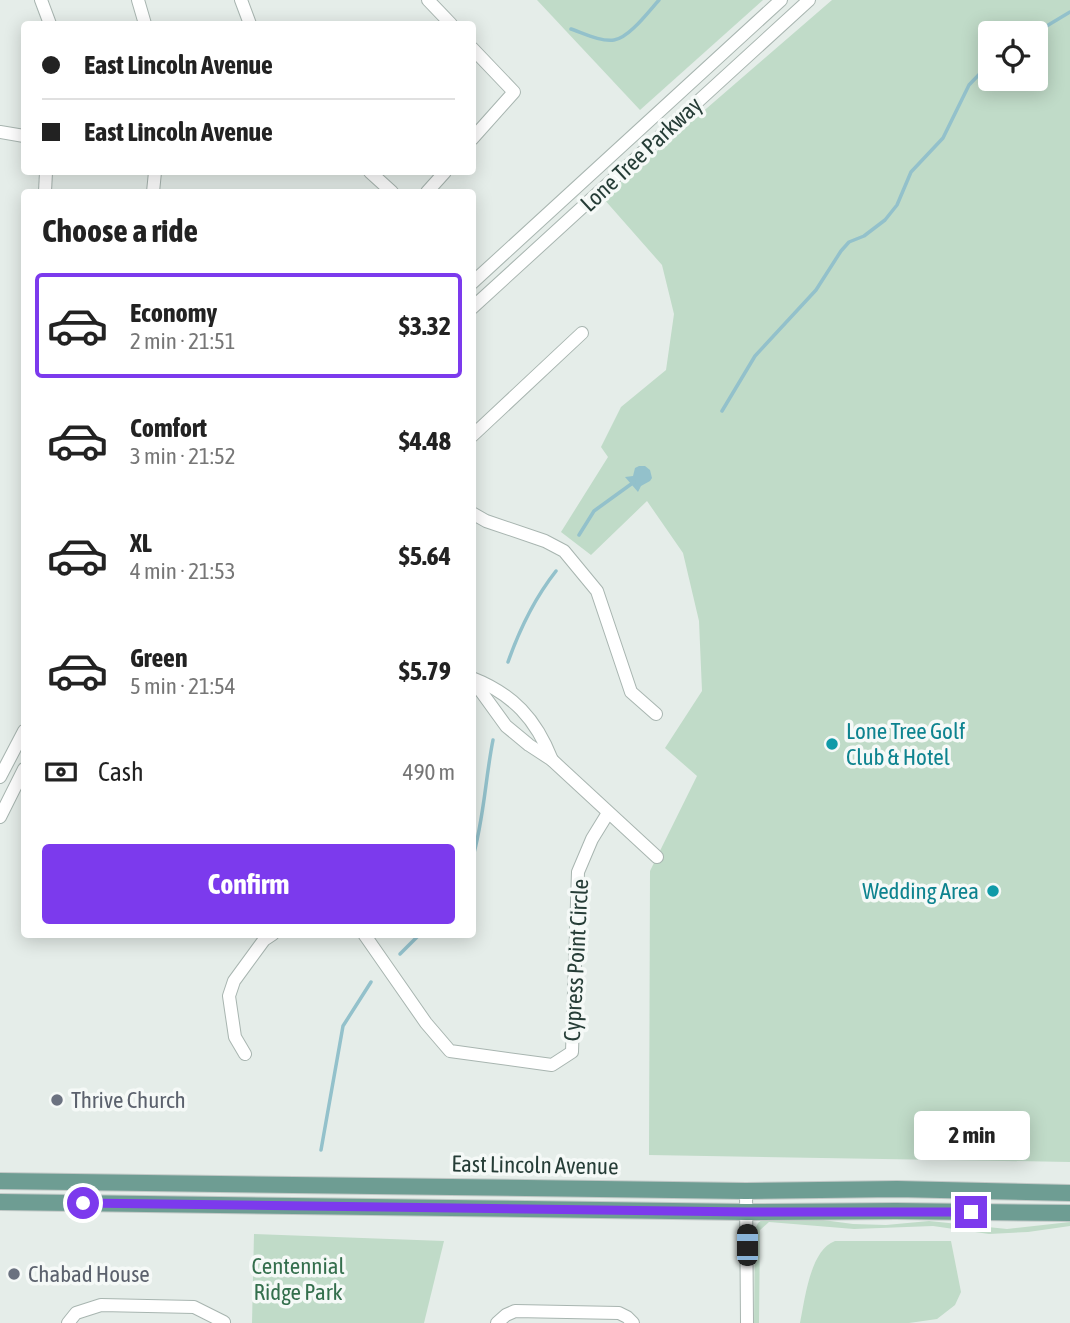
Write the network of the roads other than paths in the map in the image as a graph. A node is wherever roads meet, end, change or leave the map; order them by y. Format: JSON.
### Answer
{"nodes":[{"id":1,"x":40,"y":0,"type":"edge"},
{"id":2,"x":138,"y":0,"type":"edge"},
{"id":3,"x":241,"y":0,"type":"edge"},
{"id":4,"x":428,"y":0,"type":"edge"},
{"id":5,"x":781,"y":0,"type":"edge"},
{"id":6,"x":809,"y":0,"type":"edge"},
{"id":7,"x":50,"y":21,"type":"edge"},
{"id":8,"x":144,"y":21,"type":"edge"},
{"id":9,"x":249,"y":21,"type":"edge"},
{"id":10,"x":448,"y":21,"type":"edge"},
{"id":11,"x":476,"y":52,"type":"edge"},
{"id":12,"x":0,"y":132,"type":"edge"},
{"id":13,"x":476,"y":135,"type":"edge"},
{"id":14,"x":21,"y":136,"type":"edge"},
{"id":15,"x":373,"y":175,"type":"edge"},
{"id":16,"x":442,"y":175,"type":"edge"},
{"id":17,"x":389,"y":189,"type":"edge"},
{"id":18,"x":430,"y":189,"type":"edge"},
{"id":19,"x":476,"y":279,"type":"edge"},
{"id":20,"x":476,"y":304,"type":"edge"},
{"id":21,"x":582,"y":333,"type":"dead end"},
{"id":22,"x":476,"y":432,"type":"edge"},
{"id":23,"x":476,"y":515,"type":"edge"},
{"id":24,"x":476,"y":680,"type":"edge"},
{"id":25,"x":476,"y":684,"type":"edge"},
{"id":26,"x":656,"y":715,"type":"dead end"},
{"id":27,"x":21,"y":737,"type":"edge"},
{"id":28,"x":552,"y":760,"type":"junction"},
{"id":29,"x":21,"y":775,"type":"edge"},
{"id":30,"x":0,"y":777,"type":"edge"},
{"id":31,"x":608,"y":813,"type":"junction"},
{"id":32,"x":0,"y":817,"type":"edge"},
{"id":33,"x":657,"y":857,"type":"dead end"},
{"id":34,"x":267,"y":938,"type":"edge"},
{"id":35,"x":367,"y":938,"type":"edge"},
{"id":36,"x":245,"y":1054,"type":"dead end"},
{"id":37,"x":0,"y":1181,"type":"edge"},
{"id":38,"x":746,"y":1191,"type":"junction"},
{"id":39,"x":1070,"y":1192,"type":"edge"},
{"id":40,"x":0,"y":1202,"type":"edge"},
{"id":41,"x":746,"y":1212,"type":"junction"},
{"id":42,"x":1070,"y":1213,"type":"edge"},
{"id":43,"x":224,"y":1322,"type":"edge"},
{"id":44,"x":68,"y":1323,"type":"edge"},
{"id":45,"x":497,"y":1323,"type":"edge"},
{"id":46,"x":633,"y":1323,"type":"edge"},
{"id":47,"x":747,"y":1323,"type":"edge"}],
"edges":[{"from":1,"to":7,"type":"street"},
{"from":2,"to":8,"type":"street"},
{"from":3,"to":9,"type":"street"},
{"from":4,"to":10,"type":"street"},
{"from":5,"to":19,"type":"street","name":"Lone Tree Parkway"},
{"from":6,"to":20,"type":"street","name":"Lone Tree Parkway"},
{"from":11,"to":13,"type":"street"},
{"from":12,"to":14,"type":"street"},
{"from":15,"to":17,"type":"street"},
{"from":16,"to":18,"type":"street"},
{"from":21,"to":22,"type":"street"},
{"from":23,"to":26,"type":"street"},
{"from":24,"to":28,"type":"street"},
{"from":25,"to":28,"type":"street"},
{"from":27,"to":30,"type":"street"},
{"from":28,"to":31,"type":"street"},
{"from":29,"to":32,"type":"street"},
{"from":31,"to":33,"type":"street"},
{"from":31,"to":35,"type":"street","name":"Cypress Point Circle"},
{"from":34,"to":36,"type":"street"},
{"from":37,"to":38,"type":"main road","name":"East Lincoln Avenue"},
{"from":38,"to":39,"type":"main road","name":"East Lincoln Avenue"},
{"from":38,"to":41,"type":"street"},
{"from":40,"to":41,"type":"main road","name":"East Lincoln Avenue"},
{"from":41,"to":42,"type":"main road","name":"East Lincoln Avenue"},
{"from":41,"to":47,"type":"street"},
{"from":43,"to":44,"type":"street"},
{"from":45,"to":46,"type":"street"}]}
